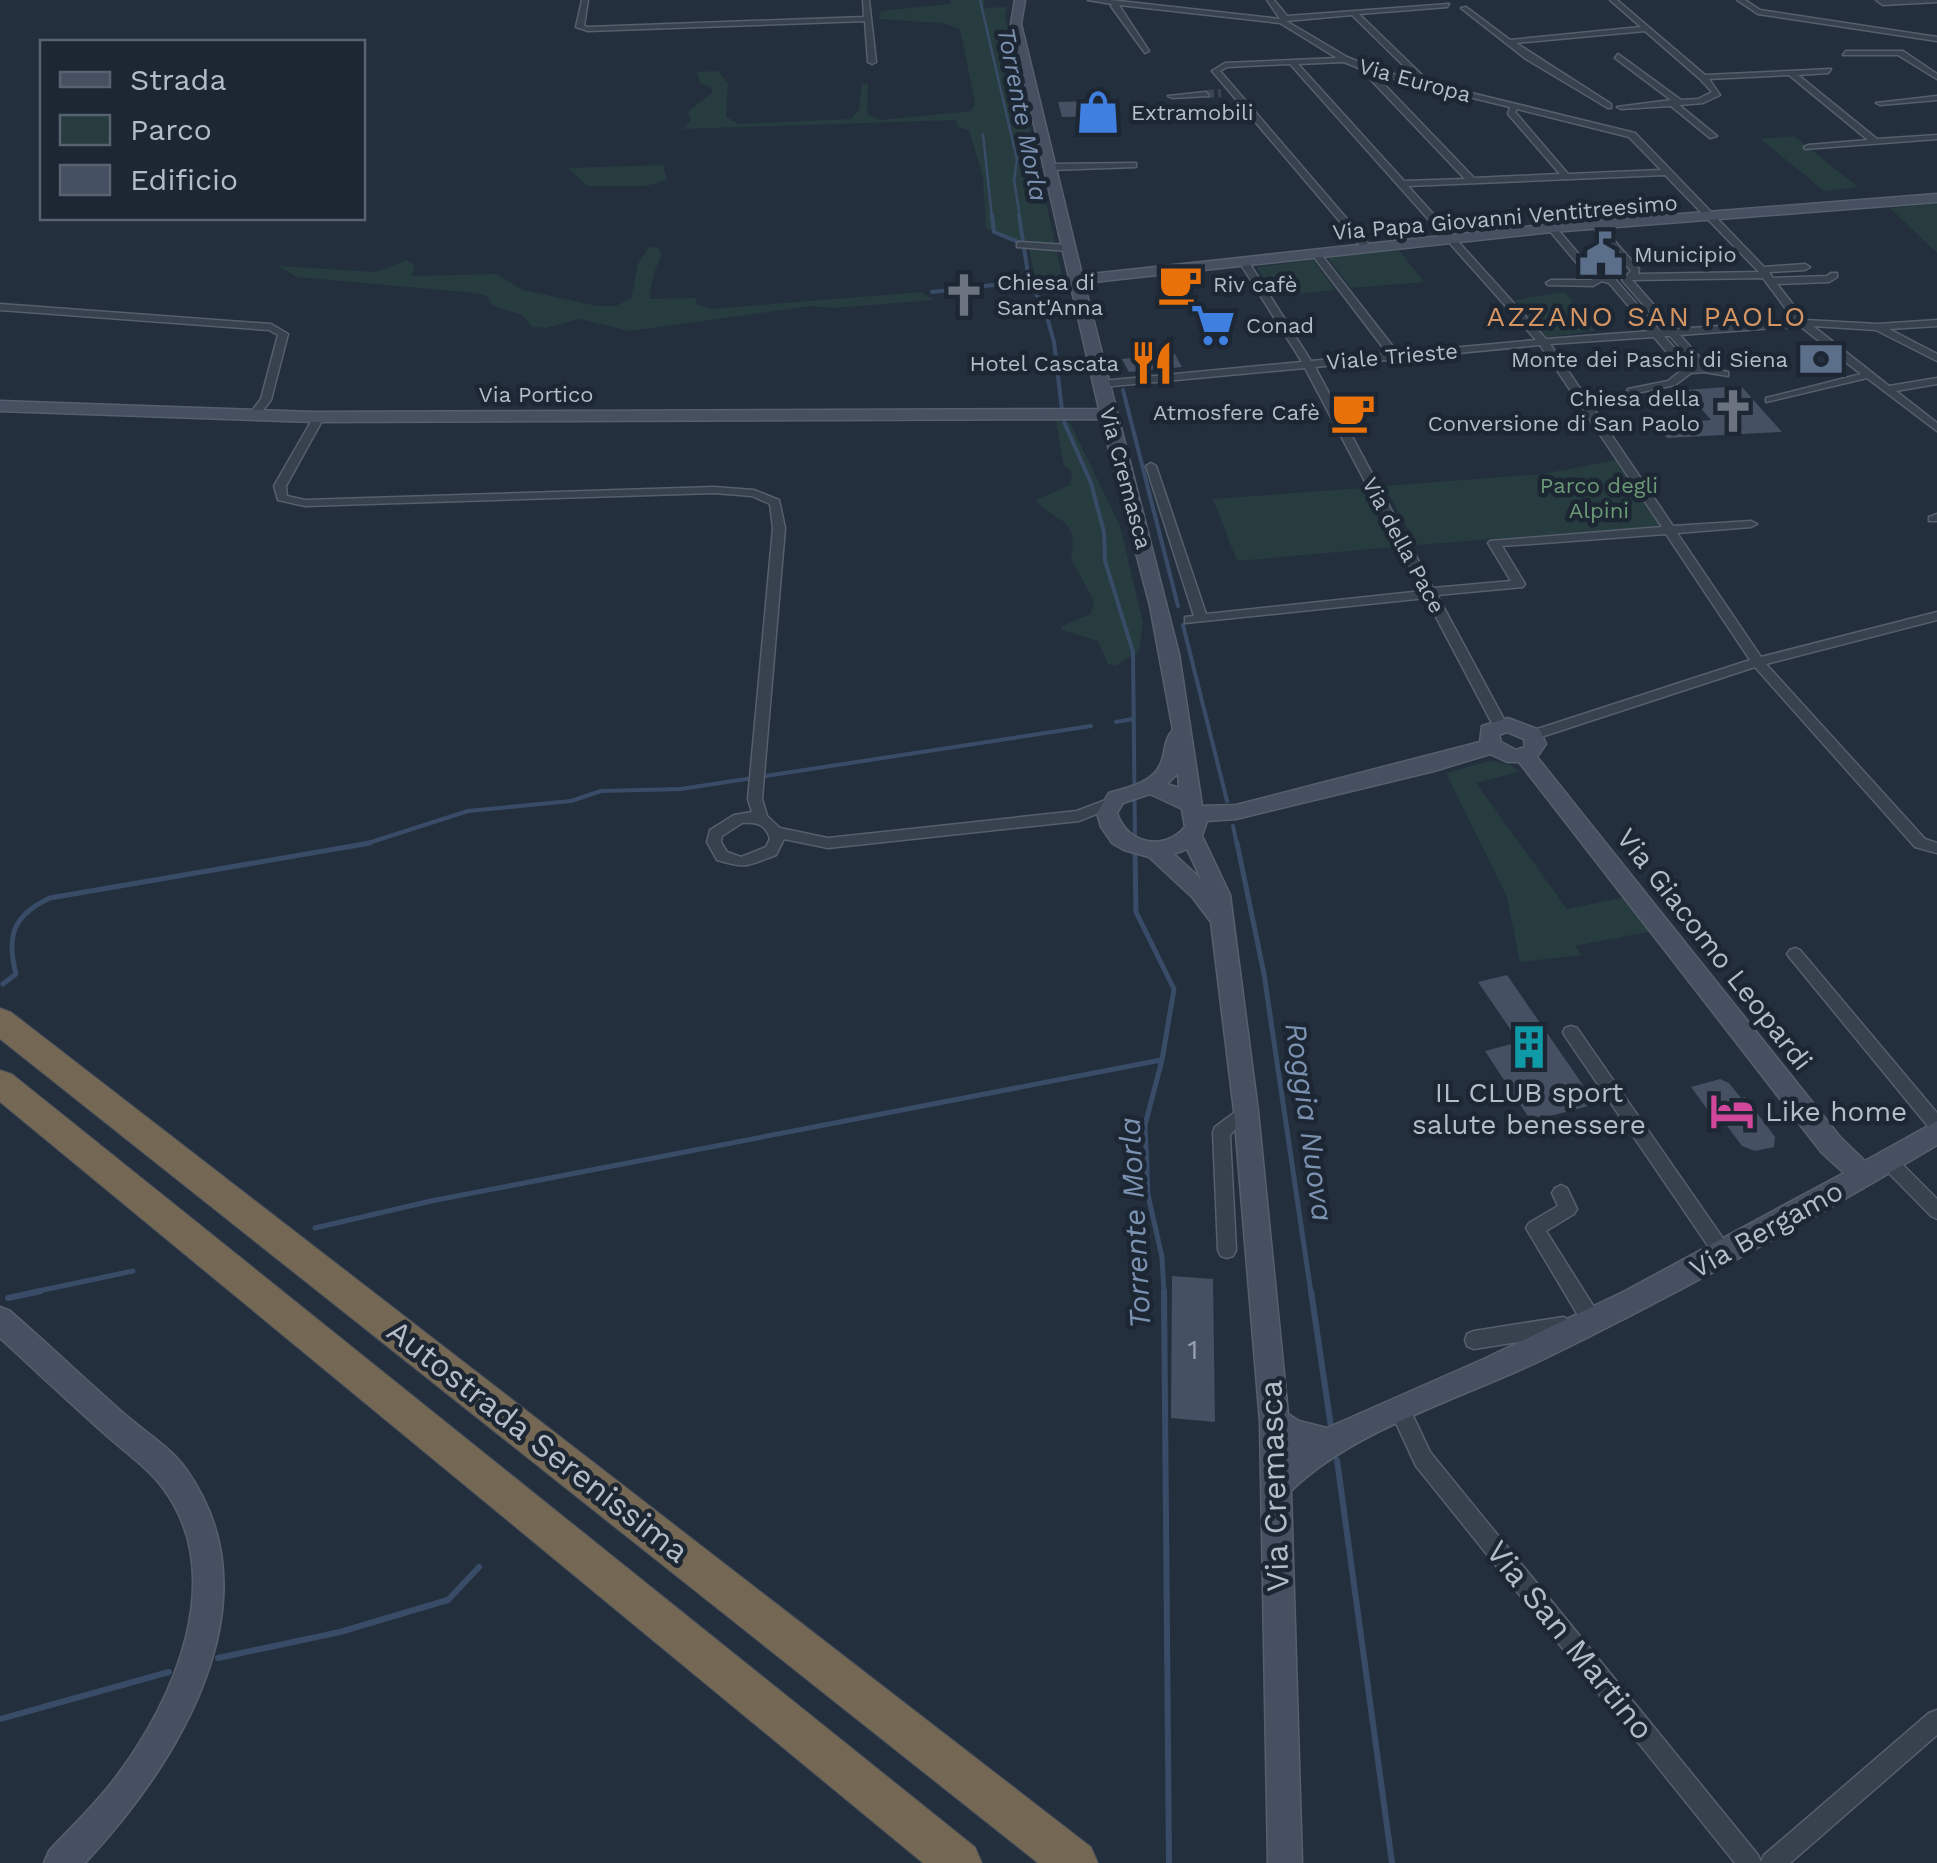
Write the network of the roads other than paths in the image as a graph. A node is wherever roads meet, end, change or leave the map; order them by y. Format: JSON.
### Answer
{"nodes":[{"id":1,"x":585,"y":0,"type":"edge"},
{"id":2,"x":866,"y":0,"type":"edge"},
{"id":3,"x":1020,"y":0,"type":"edge"},
{"id":4,"x":1090,"y":0,"type":"edge"},
{"id":5,"x":1204,"y":0,"type":"edge"},
{"id":6,"x":1270,"y":0,"type":"edge"},
{"id":7,"x":1503,"y":0,"type":"edge"},
{"id":8,"x":1614,"y":0,"type":"edge"},
{"id":9,"x":1740,"y":0,"type":"edge"},
{"id":10,"x":1879,"y":0,"type":"edge"},
{"id":11,"x":1937,"y":0,"type":"edge"},
{"id":12,"x":1445,"y":2,"type":"edge"},
{"id":13,"x":1117,"y":3,"type":"junction"},
{"id":14,"x":1470,"y":3,"type":"edge"},
{"id":15,"x":1353,"y":12,"type":"junction"},
{"id":16,"x":1210,"y":14,"type":"junction"},
{"id":17,"x":1284,"y":19,"type":"junction"},
{"id":18,"x":870,"y":20,"type":"junction"},
{"id":19,"x":1646,"y":28,"type":"junction"},
{"id":20,"x":1937,"y":39,"type":"edge"},
{"id":21,"x":1507,"y":42,"type":"junction"},
{"id":22,"x":1328,"y":49,"type":"junction"},
{"id":23,"x":1145,"y":52,"type":"dead end"},
{"id":24,"x":1846,"y":53,"type":"dead end"},
{"id":25,"x":1618,"y":56,"type":"dead end"},
{"id":26,"x":1307,"y":60,"type":"junction"},
{"id":27,"x":1344,"y":60,"type":"junction"},
{"id":28,"x":872,"y":62,"type":"dead end"},
{"id":29,"x":1291,"y":62,"type":"junction"},
{"id":30,"x":1828,"y":71,"type":"dead end"},
{"id":31,"x":1374,"y":72,"type":"junction"},
{"id":32,"x":1791,"y":73,"type":"junction"},
{"id":33,"x":1703,"y":76,"type":"junction"},
{"id":34,"x":1937,"y":77,"type":"edge"},
{"id":35,"x":1418,"y":82,"type":"junction"},
{"id":36,"x":1498,"y":89,"type":"dead end"},
{"id":37,"x":1234,"y":92,"type":"junction"},
{"id":38,"x":1221,"y":93,"type":"tunnel mouth"},
{"id":39,"x":1206,"y":94,"type":"tunnel mouth"},
{"id":40,"x":1172,"y":96,"type":"dead end"},
{"id":41,"x":1937,"y":98,"type":"edge"},
{"id":42,"x":1675,"y":102,"type":"junction"},
{"id":43,"x":1880,"y":103,"type":"dead end"},
{"id":44,"x":1518,"y":107,"type":"junction"},
{"id":45,"x":1615,"y":109,"type":"junction"},
{"id":46,"x":1619,"y":130,"type":"junction"},
{"id":47,"x":1713,"y":136,"type":"dead end"},
{"id":48,"x":1937,"y":136,"type":"edge"},
{"id":49,"x":1875,"y":142,"type":"junction"},
{"id":50,"x":1808,"y":147,"type":"dead end"},
{"id":51,"x":1133,"y":164,"type":"dead end"},
{"id":52,"x":1050,"y":167,"type":"junction"},
{"id":53,"x":1667,"y":172,"type":"junction"},
{"id":54,"x":1566,"y":175,"type":"junction"},
{"id":55,"x":1471,"y":180,"type":"junction"},
{"id":56,"x":1400,"y":184,"type":"junction"},
{"id":57,"x":1937,"y":198,"type":"edge"},
{"id":58,"x":1712,"y":218,"type":"junction"},
{"id":59,"x":1596,"y":224,"type":"junction"},
{"id":60,"x":1552,"y":228,"type":"junction"},
{"id":61,"x":1451,"y":240,"type":"junction"},
{"id":62,"x":1020,"y":245,"type":"dead end"},
{"id":63,"x":1068,"y":248,"type":"junction"},
{"id":64,"x":1368,"y":248,"type":"junction"},
{"id":65,"x":1318,"y":255,"type":"junction"},
{"id":66,"x":1246,"y":263,"type":"junction"},
{"id":67,"x":1805,"y":267,"type":"dead end"},
{"id":68,"x":1595,"y":275,"type":"junction"},
{"id":69,"x":1767,"y":275,"type":"junction"},
{"id":70,"x":1834,"y":275,"type":"dead end"},
{"id":71,"x":1633,"y":276,"type":"junction"},
{"id":72,"x":1077,"y":280,"type":"junction"},
{"id":73,"x":1612,"y":280,"type":"junction"},
{"id":74,"x":1552,"y":284,"type":"dead end"},
{"id":75,"x":0,"y":307,"type":"edge"},
{"id":76,"x":1802,"y":322,"type":"junction"},
{"id":77,"x":1937,"y":323,"type":"edge"},
{"id":78,"x":1878,"y":327,"type":"junction"},
{"id":79,"x":1673,"y":332,"type":"junction"},
{"id":80,"x":1658,"y":334,"type":"junction"},
{"id":81,"x":1543,"y":342,"type":"junction"},
{"id":82,"x":1396,"y":356,"type":"junction"},
{"id":83,"x":1937,"y":358,"type":"edge"},
{"id":84,"x":1308,"y":364,"type":"junction"},
{"id":85,"x":1704,"y":369,"type":"junction"},
{"id":86,"x":1688,"y":370,"type":"junction"},
{"id":87,"x":1724,"y":374,"type":"dead end"},
{"id":88,"x":1868,"y":375,"type":"junction"},
{"id":89,"x":1937,"y":381,"type":"edge"},
{"id":90,"x":1888,"y":389,"type":"junction"},
{"id":91,"x":1103,"y":390,"type":"junction"},
{"id":92,"x":1632,"y":391,"type":"dead end"},
{"id":93,"x":1770,"y":400,"type":"dead end"},
{"id":94,"x":0,"y":406,"type":"edge"},
{"id":95,"x":1108,"y":414,"type":"junction"},
{"id":96,"x":1072,"y":415,"type":"junction"},
{"id":97,"x":253,"y":416,"type":"junction"},
{"id":98,"x":314,"y":418,"type":"junction"},
{"id":99,"x":1937,"y":428,"type":"edge"},
{"id":100,"x":1151,"y":466,"type":"dead end"},
{"id":101,"x":1751,"y":524,"type":"dead end"},
{"id":102,"x":1670,"y":529,"type":"junction"},
{"id":103,"x":1430,"y":593,"type":"junction"},
{"id":104,"x":1937,"y":616,"type":"edge"},
{"id":105,"x":1760,"y":662,"type":"junction"},
{"id":106,"x":1183,"y":707,"type":"junction"},
{"id":107,"x":1500,"y":725,"type":"junction"},
{"id":108,"x":1491,"y":746,"type":"junction"},
{"id":109,"x":1529,"y":746,"type":"junction"},
{"id":110,"x":1128,"y":798,"type":"junction"},
{"id":111,"x":755,"y":799,"type":"junction"},
{"id":112,"x":738,"y":818,"type":"junction"},
{"id":113,"x":761,"y":818,"type":"junction"},
{"id":114,"x":1194,"y":821,"type":"junction"},
{"id":115,"x":777,"y":832,"type":"junction"},
{"id":116,"x":803,"y":839,"type":"junction"},
{"id":117,"x":1141,"y":847,"type":"junction"},
{"id":118,"x":1937,"y":848,"type":"edge"},
{"id":119,"x":771,"y":851,"type":"junction"},
{"id":120,"x":1220,"y":922,"type":"junction"},
{"id":121,"x":1795,"y":954,"type":"dead end"},
{"id":122,"x":0,"y":1020,"type":"edge"},
{"id":123,"x":1571,"y":1032,"type":"dead end"},
{"id":124,"x":0,"y":1084,"type":"edge"},
{"id":125,"x":1246,"y":1111,"type":"junction"},
{"id":126,"x":1937,"y":1129,"type":"edge"},
{"id":127,"x":1888,"y":1161,"type":"junction"},
{"id":128,"x":1863,"y":1175,"type":"junction"},
{"id":129,"x":1560,"y":1193,"type":"dead end"},
{"id":130,"x":1937,"y":1211,"type":"edge"},
{"id":131,"x":1228,"y":1250,"type":"dead end"},
{"id":132,"x":1723,"y":1254,"type":"junction"},
{"id":133,"x":0,"y":1320,"type":"edge"},
{"id":134,"x":1592,"y":1321,"type":"junction"},
{"id":135,"x":1474,"y":1340,"type":"dead end"},
{"id":136,"x":1400,"y":1410,"type":"junction"},
{"id":137,"x":1274,"y":1422,"type":"junction"},
{"id":138,"x":1325,"y":1441,"type":"junction"},
{"id":139,"x":1276,"y":1485,"type":"junction"},
{"id":140,"x":1937,"y":1721,"type":"edge"},
{"id":141,"x":62,"y":1863,"type":"edge"},
{"id":142,"x":958,"y":1863,"type":"edge"},
{"id":143,"x":1075,"y":1863,"type":"edge"},
{"id":144,"x":1286,"y":1863,"type":"edge"},
{"id":145,"x":1750,"y":1863,"type":"edge"},
{"id":146,"x":1772,"y":1863,"type":"edge"}],
"edges":[{"from":1,"to":18,"type":"street"},
{"from":2,"to":18,"type":"street"},
{"from":3,"to":52,"type":"main road","name":"Via Cremasca"},
{"from":4,"to":13,"type":"street","name":"Via Europa"},
{"from":5,"to":16,"type":"street"},
{"from":6,"to":17,"type":"street"},
{"from":7,"to":14,"type":"street"},
{"from":8,"to":19,"type":"street"},
{"from":9,"to":20,"type":"street"},
{"from":10,"to":11,"type":"street"},
{"from":12,"to":14,"type":"street"},
{"from":12,"to":15,"type":"street"},
{"from":13,"to":16,"type":"street","name":"Via Europa"},
{"from":13,"to":23,"type":"street"},
{"from":14,"to":21,"type":"street"},
{"from":15,"to":17,"type":"street"},
{"from":15,"to":35,"type":"street"},
{"from":16,"to":17,"type":"street","name":"Via Europa"},
{"from":17,"to":22,"type":"street","name":"Via Europa"},
{"from":18,"to":28,"type":"street"},
{"from":19,"to":21,"type":"street"},
{"from":19,"to":33,"type":"street"},
{"from":21,"to":45,"type":"street"},
{"from":22,"to":26,"type":"street"},
{"from":22,"to":27,"type":"street","name":"Via Europa"},
{"from":24,"to":34,"type":"street"},
{"from":25,"to":42,"type":"street"},
{"from":26,"to":27,"type":"street"},
{"from":26,"to":29,"type":"street"},
{"from":27,"to":31,"type":"street","name":"Via Europa"},
{"from":29,"to":37,"type":"street"},
{"from":29,"to":56,"type":"street"},
{"from":30,"to":32,"type":"street"},
{"from":31,"to":35,"type":"street","name":"Via Europa"},
{"from":31,"to":55,"type":"street"},
{"from":32,"to":33,"type":"street"},
{"from":32,"to":49,"type":"street"},
{"from":33,"to":42,"type":"street"},
{"from":35,"to":44,"type":"street","name":"Via Europa"},
{"from":36,"to":44,"type":"street"},
{"from":37,"to":38,"type":"street"},
{"from":37,"to":64,"type":"street"},
{"from":39,"to":40,"type":"street"},
{"from":41,"to":43,"type":"street"},
{"from":42,"to":45,"type":"street"},
{"from":42,"to":47,"type":"street"},
{"from":44,"to":46,"type":"street","name":"Via Europa"},
{"from":44,"to":54,"type":"street"},
{"from":45,"to":46,"type":"street"},
{"from":46,"to":53,"type":"street","name":"Via Europa"},
{"from":48,"to":49,"type":"street"},
{"from":49,"to":50,"type":"street"},
{"from":51,"to":52,"type":"street"},
{"from":52,"to":63,"type":"main road","name":"Via Cremasca"},
{"from":53,"to":54,"type":"street"},
{"from":53,"to":58,"type":"street","name":"Via Europa"},
{"from":54,"to":55,"type":"street"},
{"from":55,"to":56,"type":"street"},
{"from":56,"to":61,"type":"street"},
{"from":57,"to":58,"type":"main road","name":"Via Papa Giovanni Ventitreesimo"},
{"from":58,"to":59,"type":"main road","name":"Via Papa Giovanni Ventitreesimo"},
{"from":58,"to":69,"type":"street","name":"Via Europa"},
{"from":59,"to":60,"type":"main road","name":"Via Papa Giovanni Ventitreesimo"},
{"from":59,"to":71,"type":"street"},
{"from":60,"to":61,"type":"main road","name":"Via Papa Giovanni Ventitreesimo"},
{"from":60,"to":68,"type":"street"},
{"from":61,"to":64,"type":"main road","name":"Via Papa Giovanni Ventitreesimo"},
{"from":61,"to":81,"type":"street"},
{"from":62,"to":63,"type":"street"},
{"from":63,"to":72,"type":"main road","name":"Via Cremasca"},
{"from":64,"to":65,"type":"main road","name":"Via Papa Giovanni Ventitreesimo"},
{"from":65,"to":66,"type":"main road","name":"Via Papa Giovanni Ventitreesimo"},
{"from":65,"to":82,"type":"street"},
{"from":66,"to":72,"type":"main road","name":"Via Papa Giovanni Ventitreesimo"},
{"from":66,"to":84,"type":"street","name":"Via della Pace"},
{"from":67,"to":69,"type":"street"},
{"from":68,"to":71,"type":"street"},
{"from":68,"to":73,"type":"street"},
{"from":68,"to":74,"type":"street"},
{"from":69,"to":70,"type":"street"},
{"from":69,"to":71,"type":"street"},
{"from":69,"to":76,"type":"street","name":"Via Europa"},
{"from":71,"to":73,"type":"street"},
{"from":71,"to":79,"type":"street"},
{"from":72,"to":91,"type":"main road","name":"Via Cremasca"},
{"from":73,"to":80,"type":"street"},
{"from":75,"to":97,"type":"street"},
{"from":76,"to":78,"type":"street","name":"Viale Trieste"},
{"from":76,"to":79,"type":"street","name":"Viale Trieste"},
{"from":76,"to":88,"type":"street","name":"Via Europa"},
{"from":77,"to":78,"type":"street","name":"Viale Trieste"},
{"from":78,"to":83,"type":"street"},
{"from":79,"to":80,"type":"street","name":"Viale Trieste"},
{"from":79,"to":85,"type":"street"},
{"from":80,"to":81,"type":"street","name":"Viale Trieste"},
{"from":80,"to":86,"type":"street"},
{"from":81,"to":82,"type":"street","name":"Viale Trieste"},
{"from":81,"to":102,"type":"street"},
{"from":82,"to":84,"type":"street","name":"Viale Trieste"},
{"from":84,"to":91,"type":"street","name":"Viale Trieste"},
{"from":84,"to":103,"type":"street","name":"Via della Pace"},
{"from":85,"to":86,"type":"street"},
{"from":85,"to":87,"type":"street"},
{"from":86,"to":92,"type":"street"},
{"from":88,"to":90,"type":"street","name":"Via Europa"},
{"from":88,"to":93,"type":"street"},
{"from":89,"to":90,"type":"street"},
{"from":90,"to":99,"type":"street","name":"Via Europa"},
{"from":91,"to":95,"type":"main road","name":"Via Cremasca"},
{"from":91,"to":96,"type":"main road"},
{"from":94,"to":97,"type":"main road","name":"Via Portico"},
{"from":95,"to":96,"type":"main road","name":"Via Portico"},
{"from":95,"to":106,"type":"main road","name":"Via Cremasca"},
{"from":96,"to":98,"type":"main road","name":"Via Portico"},
{"from":97,"to":98,"type":"main road","name":"Via Portico"},
{"from":98,"to":111,"type":"street"},
{"from":100,"to":103,"type":"street"},
{"from":101,"to":102,"type":"street"},
{"from":102,"to":103,"type":"street"},
{"from":102,"to":105,"type":"street"},
{"from":103,"to":107,"type":"street","name":"Via della Pace"},
{"from":104,"to":105,"type":"street"},
{"from":105,"to":109,"type":"street"},
{"from":105,"to":118,"type":"street"},
{"from":106,"to":110,"type":"main road","name":"Via Cremasca"},
{"from":106,"to":114,"type":"main road","name":"Via Cremasca"},
{"from":107,"to":108,"type":"main road"},
{"from":107,"to":109,"type":"main road"},
{"from":108,"to":109,"type":"main road"},
{"from":108,"to":114,"type":"main road"},
{"from":109,"to":128,"type":"main road","name":"Via Giacomo Leopardi"},
{"from":110,"to":114,"type":"main road"},
{"from":110,"to":116,"type":"street"},
{"from":110,"to":117,"type":"main road","name":"Via Cremasca"},
{"from":111,"to":112,"type":"street"},
{"from":111,"to":113,"type":"street"},
{"from":112,"to":113,"type":"street"},
{"from":112,"to":119,"type":"street"},
{"from":113,"to":115,"type":"street"},
{"from":114,"to":117,"type":"main road"},
{"from":114,"to":120,"type":"main road","name":"Via Cremasca"},
{"from":115,"to":116,"type":"street"},
{"from":115,"to":119,"type":"street"},
{"from":116,"to":119,"type":"street"},
{"from":117,"to":120,"type":"main road","name":"Via Cremasca"},
{"from":120,"to":125,"type":"main road","name":"Via Cremasca"},
{"from":121,"to":126,"type":"street","name":"Via Bergamo"},
{"from":122,"to":143,"type":"highway","name":"Autostrada Serenissima"},
{"from":123,"to":132,"type":"street"},
{"from":124,"to":142,"type":"highway","name":"Autostrada Serenissima"},
{"from":125,"to":131,"type":"street"},
{"from":125,"to":137,"type":"main road","name":"Via Cremasca"},
{"from":126,"to":127,"type":"main road","name":"Via Bergamo"},
{"from":127,"to":128,"type":"main road","name":"Via Bergamo"},
{"from":127,"to":130,"type":"street"},
{"from":128,"to":132,"type":"main road","name":"Via Bergamo"},
{"from":129,"to":134,"type":"street"},
{"from":132,"to":134,"type":"main road","name":"Via Bergamo"},
{"from":133,"to":141,"type":"main road"},
{"from":134,"to":135,"type":"street","name":"Via Bergamo"},
{"from":134,"to":136,"type":"main road","name":"Via Bergamo"},
{"from":136,"to":138,"type":"main road","name":"Via Bergamo"},
{"from":136,"to":145,"type":"street","name":"Via San Martino"},
{"from":137,"to":138,"type":"main road"},
{"from":137,"to":139,"type":"main road","name":"Via Cremasca"},
{"from":138,"to":139,"type":"main road","name":"Via Bergamo"},
{"from":139,"to":144,"type":"main road","name":"Via Cremasca"},
{"from":140,"to":146,"type":"street"}]}
